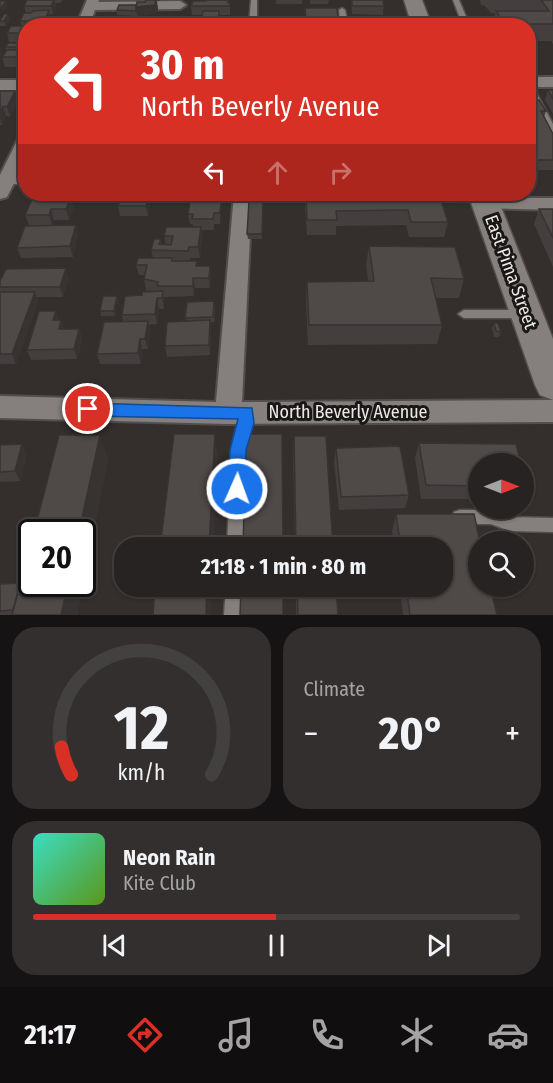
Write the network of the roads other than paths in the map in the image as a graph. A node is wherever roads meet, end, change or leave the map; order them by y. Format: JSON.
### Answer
{"nodes":[{"id":1,"x":254,"y":0,"type":"edge"},
{"id":2,"x":413,"y":0,"type":"edge"},
{"id":3,"x":456,"y":0,"type":"edge"},
{"id":4,"x":92,"y":3,"type":"edge"},
{"id":5,"x":180,"y":4,"type":"dead end"},
{"id":6,"x":342,"y":10,"type":"dead end"},
{"id":7,"x":85,"y":18,"type":"edge"},
{"id":8,"x":253,"y":18,"type":"edge"},
{"id":9,"x":343,"y":18,"type":"edge"},
{"id":10,"x":419,"y":18,"type":"edge"},
{"id":11,"x":464,"y":18,"type":"edge"},
{"id":12,"x":553,"y":82,"type":"edge"},
{"id":13,"x":536,"y":83,"type":"edge"},
{"id":14,"x":0,"y":85,"type":"edge"},
{"id":15,"x":18,"y":85,"type":"edge"},
{"id":16,"x":536,"y":100,"type":"edge"},
{"id":17,"x":552,"y":132,"type":"edge"},
{"id":18,"x":18,"y":159,"type":"edge"},
{"id":19,"x":8,"y":182,"type":"edge"},
{"id":20,"x":243,"y":201,"type":"edge"},
{"id":21,"x":485,"y":201,"type":"edge"},
{"id":22,"x":512,"y":201,"type":"edge"},
{"id":23,"x":553,"y":204,"type":"edge"},
{"id":24,"x":464,"y":314,"type":"dead end"},
{"id":25,"x":527,"y":314,"type":"junction"},
{"id":26,"x":553,"y":385,"type":"edge"},
{"id":27,"x":0,"y":407,"type":"edge"},
{"id":28,"x":553,"y":411,"type":"edge"},
{"id":29,"x":237,"y":413,"type":"junction"},
{"id":30,"x":448,"y":517,"type":"edge"},
{"id":31,"x":553,"y":525,"type":"edge"},
{"id":32,"x":235,"y":537,"type":"edge"},
{"id":33,"x":234,"y":597,"type":"edge"},
{"id":34,"x":233,"y":615,"type":"edge"}],
"edges":[{"from":1,"to":8,"type":"lane"},
{"from":2,"to":10,"type":"street"},
{"from":3,"to":11,"type":"lane"},
{"from":4,"to":5,"type":"street"},
{"from":4,"to":7,"type":"street"},
{"from":6,"to":9,"type":"lane"},
{"from":12,"to":13,"type":"street"},
{"from":14,"to":15,"type":"street"},
{"from":16,"to":17,"type":"lane"},
{"from":18,"to":19,"type":"street"},
{"from":20,"to":29,"type":"street"},
{"from":21,"to":25,"type":"street","name":"East Pima Street"},
{"from":22,"to":23,"type":"street"},
{"from":24,"to":25,"type":"lane"},
{"from":25,"to":26,"type":"street","name":"East Pima Street"},
{"from":27,"to":29,"type":"street","name":"North Beverly Avenue"},
{"from":28,"to":29,"type":"street","name":"North Beverly Avenue"},
{"from":29,"to":32,"type":"lane"},
{"from":30,"to":31,"type":"lane"},
{"from":33,"to":34,"type":"lane"}]}
